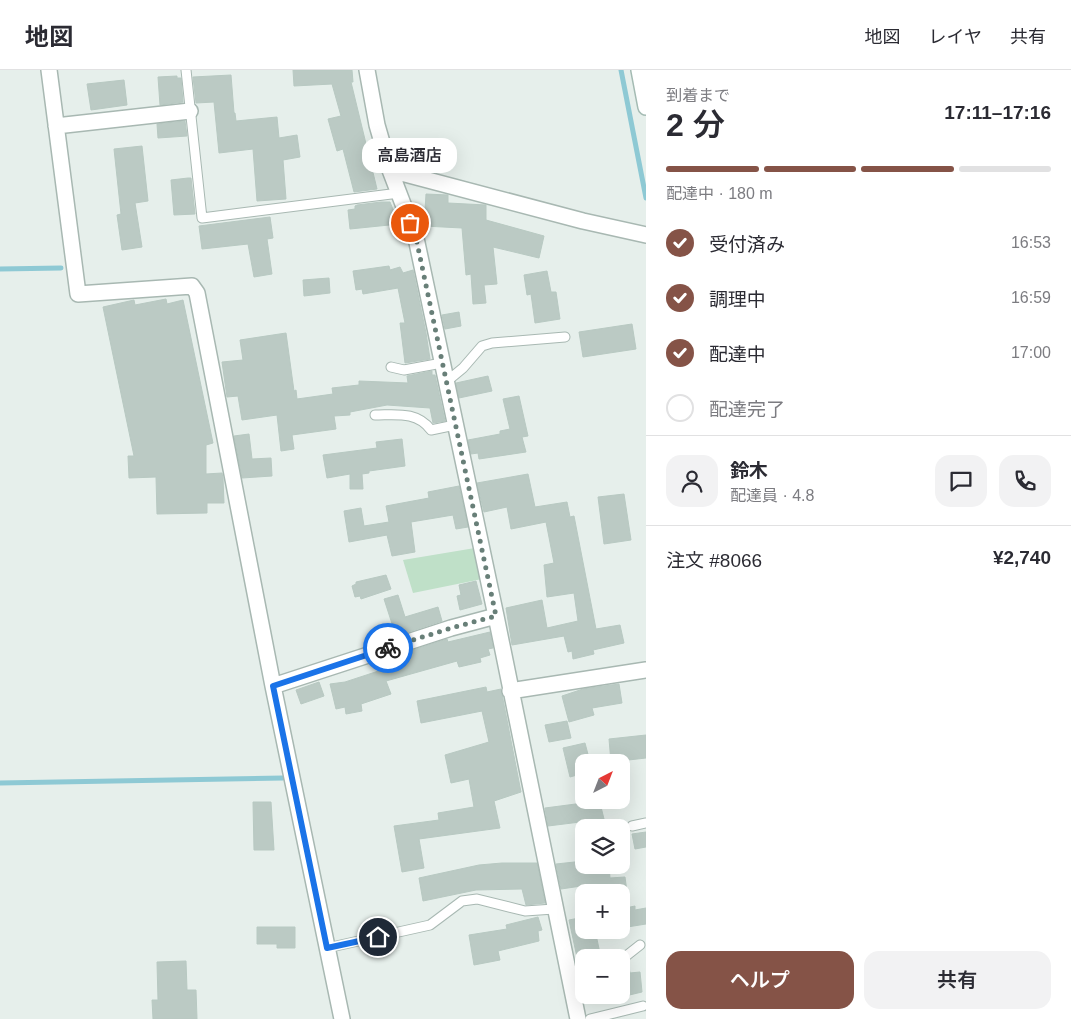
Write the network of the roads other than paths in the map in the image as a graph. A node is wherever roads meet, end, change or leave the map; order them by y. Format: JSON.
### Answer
{"nodes":[{"id":1,"x":49,"y":70,"type":"edge"},
{"id":2,"x":186,"y":70,"type":"edge"},
{"id":3,"x":367,"y":70,"type":"edge"},
{"id":4,"x":639,"y":70,"type":"edge"},
{"id":5,"x":646,"y":107,"type":"edge"},
{"id":6,"x":190,"y":111,"type":"junction"},
{"id":7,"x":56,"y":126,"type":"junction"},
{"id":8,"x":390,"y":170,"type":"junction"},
{"id":9,"x":399,"y":193,"type":"junction"},
{"id":10,"x":646,"y":235,"type":"edge"},
{"id":11,"x":566,"y":337,"type":"dead end"},
{"id":12,"x":442,"y":364,"type":"junction"},
{"id":13,"x":391,"y":367,"type":"dead end"},
{"id":14,"x":446,"y":382,"type":"junction"},
{"id":15,"x":375,"y":415,"type":"dead end"},
{"id":16,"x":455,"y":425,"type":"junction"},
{"id":17,"x":496,"y":616,"type":"junction"},
{"id":18,"x":646,"y":670,"type":"edge"},
{"id":19,"x":273,"y":686,"type":"junction"},
{"id":20,"x":510,"y":691,"type":"junction"},
{"id":21,"x":646,"y":823,"type":"edge"},
{"id":22,"x":632,"y":826,"type":"dead end"},
{"id":23,"x":554,"y":909,"type":"junction"},
{"id":24,"x":640,"y":945,"type":"dead end"},
{"id":25,"x":327,"y":948,"type":"junction"},
{"id":26,"x":630,"y":953,"type":"edge"},
{"id":27,"x":575,"y":975,"type":"edge"},
{"id":28,"x":569,"y":976,"type":"junction"},
{"id":29,"x":643,"y":1006,"type":"dead end"},
{"id":30,"x":342,"y":1019,"type":"edge"},
{"id":31,"x":578,"y":1019,"type":"edge"},
{"id":32,"x":590,"y":1019,"type":"edge"}],
"edges":[{"from":1,"to":7,"type":"street"},
{"from":2,"to":6,"type":"lane"},
{"from":3,"to":8,"type":"street"},
{"from":4,"to":5,"type":"street"},
{"from":6,"to":7,"type":"street"},
{"from":6,"to":9,"type":"lane"},
{"from":7,"to":19,"type":"street"},
{"from":8,"to":9,"type":"street"},
{"from":8,"to":10,"type":"street"},
{"from":9,"to":12,"type":"street"},
{"from":11,"to":14,"type":"lane"},
{"from":12,"to":13,"type":"lane"},
{"from":12,"to":14,"type":"street"},
{"from":14,"to":16,"type":"street"},
{"from":15,"to":16,"type":"lane"},
{"from":16,"to":17,"type":"street"},
{"from":17,"to":19,"type":"street"},
{"from":17,"to":20,"type":"street"},
{"from":18,"to":20,"type":"street"},
{"from":19,"to":25,"type":"street"},
{"from":20,"to":23,"type":"street"},
{"from":21,"to":22,"type":"lane"},
{"from":23,"to":25,"type":"lane"},
{"from":23,"to":28,"type":"street"},
{"from":24,"to":26,"type":"lane"},
{"from":25,"to":30,"type":"street"},
{"from":27,"to":28,"type":"lane"},
{"from":28,"to":31,"type":"street"},
{"from":29,"to":32,"type":"lane"}]}
